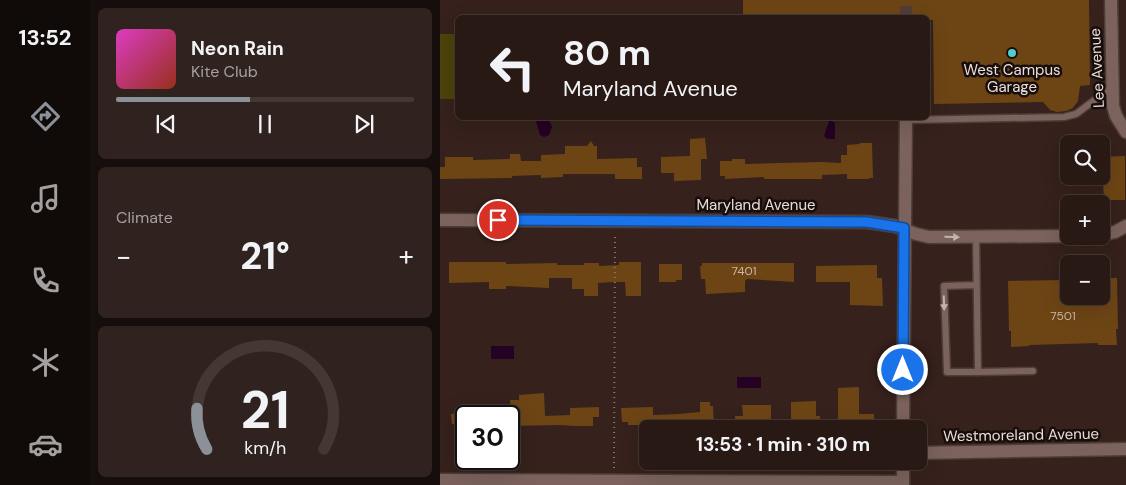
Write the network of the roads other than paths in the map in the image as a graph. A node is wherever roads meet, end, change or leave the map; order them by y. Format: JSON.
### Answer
{"nodes":[{"id":1,"x":1111,"y":0,"type":"edge"},
{"id":2,"x":1112,"y":87,"type":"junction"},
{"id":3,"x":1121,"y":116,"type":"edge"},
{"id":4,"x":930,"y":118,"type":"edge"},
{"id":5,"x":906,"y":120,"type":"edge"},
{"id":6,"x":1126,"y":132,"type":"edge"},
{"id":7,"x":440,"y":220,"type":"edge"},
{"id":8,"x":1125,"y":227,"type":"edge"},
{"id":9,"x":904,"y":228,"type":"junction"},
{"id":10,"x":1110,"y":233,"type":"edge"},
{"id":11,"x":1060,"y":236,"type":"edge"},
{"id":12,"x":976,"y":237,"type":"junction"},
{"id":13,"x":976,"y":286,"type":"junction"},
{"id":14,"x":1033,"y":371,"type":"dead end"},
{"id":15,"x":978,"y":372,"type":"junction"},
{"id":16,"x":903,"y":420,"type":"edge"},
{"id":17,"x":1126,"y":449,"type":"edge"},
{"id":18,"x":927,"y":453,"type":"edge"},
{"id":19,"x":903,"y":470,"type":"edge"},
{"id":20,"x":440,"y":480,"type":"edge"},
{"id":21,"x":903,"y":484,"type":"edge"}],
"edges":[{"from":1,"to":2,"type":"street","name":"Lee Avenue"},
{"from":2,"to":3,"type":"street","name":"Lee Avenue"},
{"from":2,"to":4,"type":"lane"},
{"from":3,"to":6,"type":"street","name":"Lee Avenue"},
{"from":5,"to":9,"type":"street"},
{"from":7,"to":9,"type":"street","name":"Maryland Avenue"},
{"from":8,"to":10,"type":"street"},
{"from":9,"to":12,"type":"street","name":"Maryland Avenue","one_way":true},
{"from":9,"to":16,"type":"street"},
{"from":11,"to":12,"type":"street","name":"Maryland Avenue"},
{"from":12,"to":13,"type":"lane"},
{"from":13,"to":15,"type":"lane"},
{"from":13,"to":15,"type":"lane","one_way":true},
{"from":14,"to":15,"type":"lane"},
{"from":17,"to":18,"type":"street","name":"Westmoreland Avenue"},
{"from":19,"to":21,"type":"street"},
{"from":20,"to":21,"type":"street"}]}
